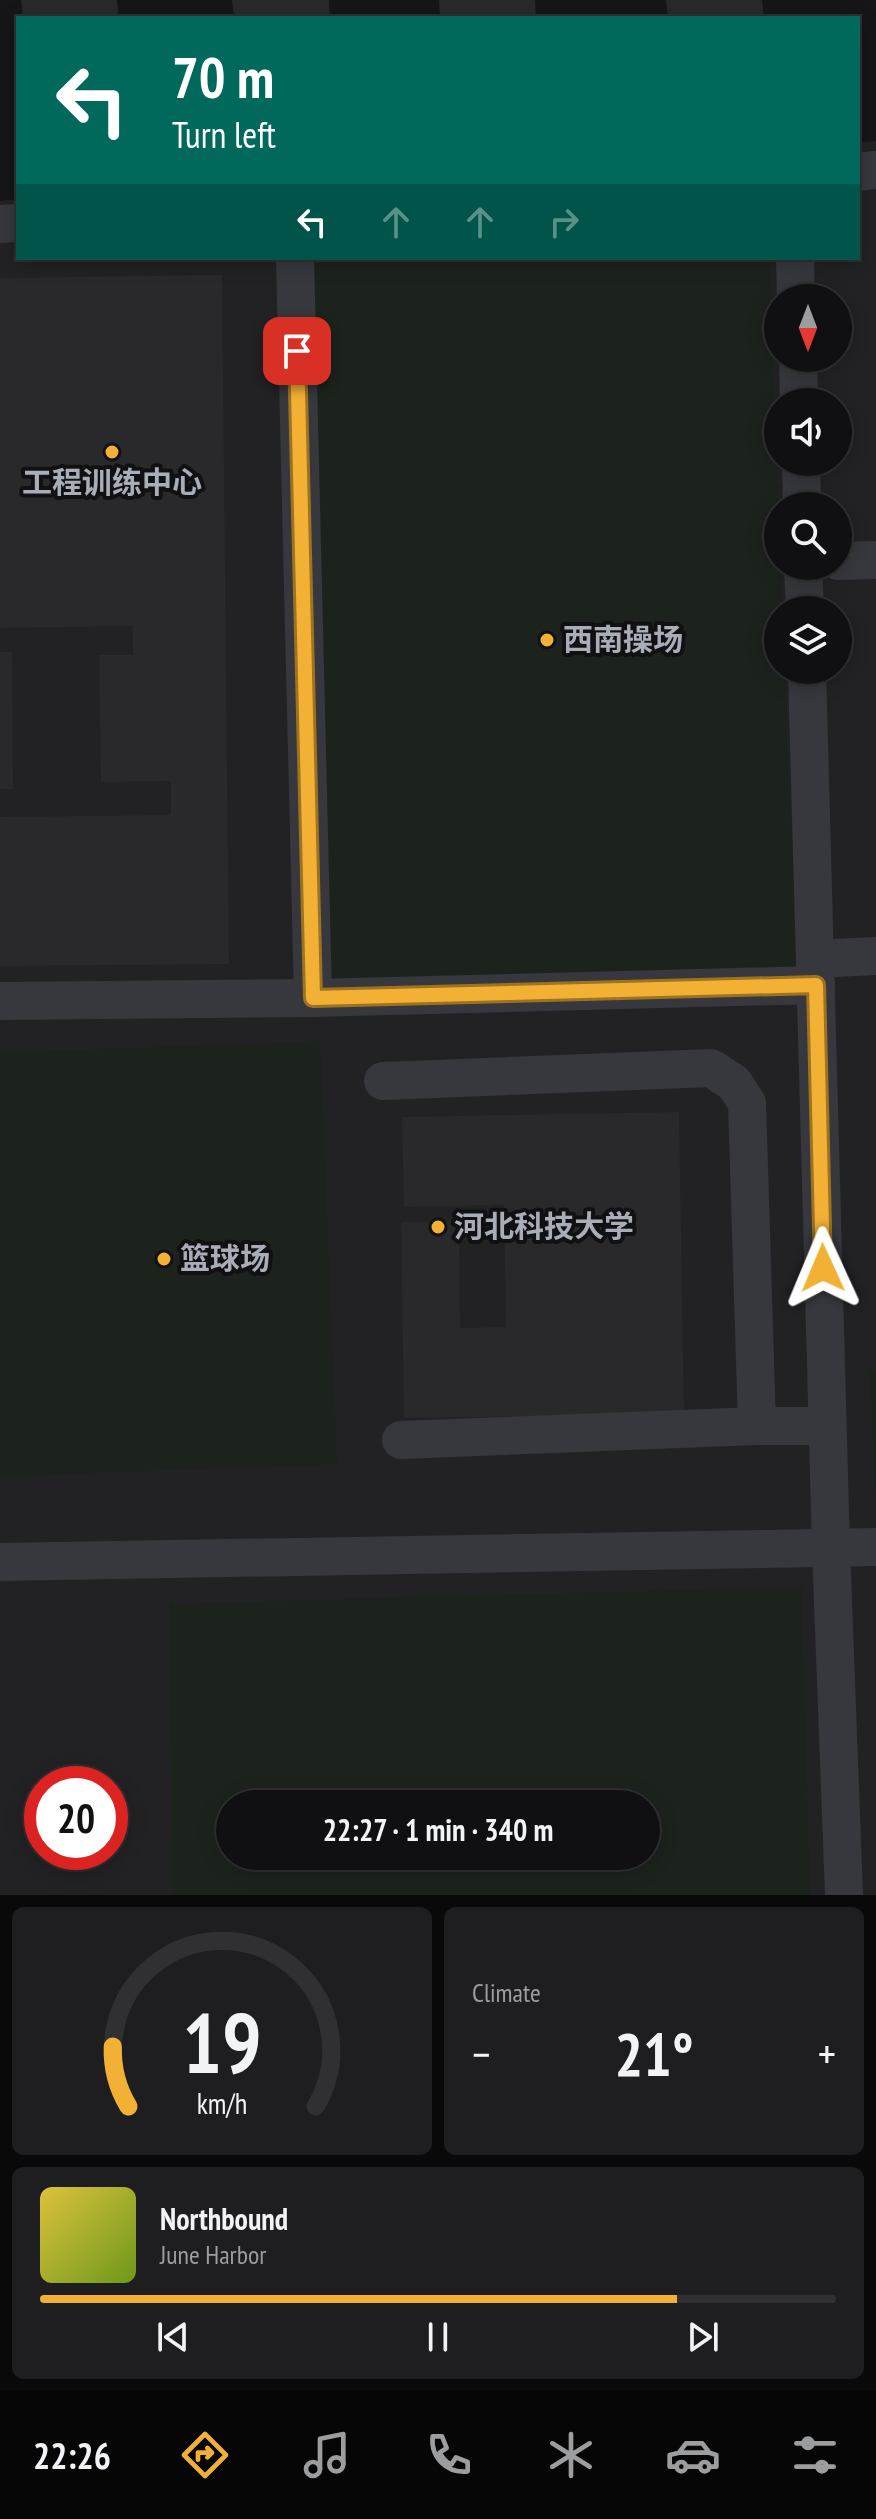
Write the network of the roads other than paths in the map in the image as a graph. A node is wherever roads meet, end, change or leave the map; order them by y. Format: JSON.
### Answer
{"nodes":[{"id":1,"x":295,"y":260,"type":"edge"},
{"id":2,"x":795,"y":260,"type":"edge"},
{"id":3,"x":796,"y":284,"type":"edge"},
{"id":4,"x":876,"y":560,"type":"edge"},
{"id":5,"x":852,"y":561,"type":"edge"},
{"id":6,"x":807,"y":684,"type":"edge"},
{"id":7,"x":876,"y":956,"type":"edge"},
{"id":8,"x":815,"y":972,"type":"junction"},
{"id":9,"x":313,"y":998,"type":"junction"},
{"id":10,"x":0,"y":1001,"type":"edge"},
{"id":11,"x":383,"y":1081,"type":"dead end"},
{"id":12,"x":757,"y":1426,"type":"junction"},
{"id":13,"x":827,"y":1426,"type":"junction"},
{"id":14,"x":401,"y":1440,"type":"dead end"},
{"id":15,"x":876,"y":1547,"type":"edge"},
{"id":16,"x":831,"y":1548,"type":"junction"},
{"id":17,"x":0,"y":1562,"type":"edge"},
{"id":18,"x":844,"y":1895,"type":"edge"}],
"edges":[{"from":1,"to":9,"type":"lane"},
{"from":2,"to":3,"type":"lane"},
{"from":4,"to":5,"type":"lane"},
{"from":6,"to":8,"type":"lane"},
{"from":7,"to":8,"type":"lane"},
{"from":8,"to":9,"type":"lane"},
{"from":8,"to":13,"type":"lane"},
{"from":9,"to":10,"type":"lane"},
{"from":11,"to":12,"type":"lane"},
{"from":12,"to":13,"type":"lane"},
{"from":12,"to":14,"type":"lane"},
{"from":13,"to":16,"type":"lane"},
{"from":15,"to":16,"type":"lane"},
{"from":16,"to":17,"type":"lane"},
{"from":16,"to":18,"type":"lane"}]}
